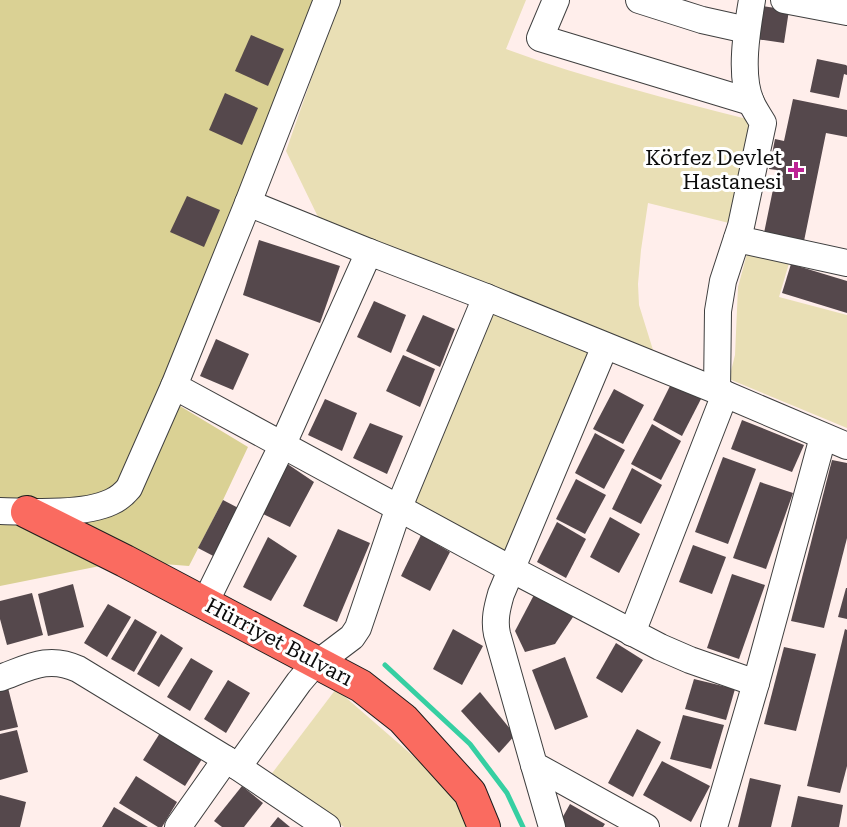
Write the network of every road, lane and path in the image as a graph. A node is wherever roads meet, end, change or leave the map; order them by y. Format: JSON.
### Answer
{"nodes":[{"id":1,"x":327,"y":0,"type":"edge"},
{"id":2,"x":556,"y":0,"type":"edge"},
{"id":3,"x":639,"y":0,"type":"edge"},
{"id":4,"x":752,"y":0,"type":"edge"},
{"id":5,"x":784,"y":0,"type":"edge"},
{"id":6,"x":838,"y":7,"type":"edge"},
{"id":7,"x":747,"y":30,"type":"junction"},
{"id":8,"x":751,"y":102,"type":"junction"},
{"id":9,"x":248,"y":203,"type":"junction"},
{"id":10,"x":737,"y":239,"type":"junction"},
{"id":11,"x":369,"y":252,"type":"junction"},
{"id":12,"x":847,"y":263,"type":"edge"},
{"id":13,"x":486,"y":297,"type":"junction"},
{"id":14,"x":605,"y":345,"type":"junction"},
{"id":15,"x":174,"y":386,"type":"junction"},
{"id":16,"x":721,"y":392,"type":"junction"},
{"id":17,"x":824,"y":437,"type":"junction"},
{"id":18,"x":283,"y":444,"type":"junction"},
{"id":19,"x":847,"y":446,"type":"edge"},
{"id":20,"x":399,"y":507,"type":"junction"},
{"id":21,"x":61,"y":511,"type":"junction"},
{"id":22,"x":13,"y":512,"type":"edge"},
{"id":23,"x":511,"y":568,"type":"junction"},
{"id":24,"x":209,"y":596,"type":"junction"},
{"id":25,"x":632,"y":633,"type":"junction"},
{"id":26,"x":326,"y":657,"type":"junction"},
{"id":27,"x":0,"y":678,"type":"edge"},
{"id":28,"x":756,"y":683,"type":"junction"},
{"id":29,"x":232,"y":763,"type":"junction"},
{"id":30,"x":534,"y":765,"type":"junction"},
{"id":31,"x":178,"y":827,"type":"edge"},
{"id":32,"x":327,"y":827,"type":"edge"},
{"id":33,"x":484,"y":827,"type":"edge"},
{"id":34,"x":500,"y":827,"type":"edge"},
{"id":35,"x":552,"y":827,"type":"edge"},
{"id":36,"x":646,"y":827,"type":"edge"},
{"id":37,"x":714,"y":827,"type":"edge"}],
"edges":[{"from":1,"to":9,"type":"street"},
{"from":2,"to":8,"type":"street"},
{"from":3,"to":7,"type":"street"},
{"from":4,"to":7,"type":"street"},
{"from":5,"to":6,"type":"street"},
{"from":7,"to":8,"type":"street"},
{"from":8,"to":10,"type":"street"},
{"from":9,"to":11,"type":"street"},
{"from":9,"to":15,"type":"street"},
{"from":10,"to":12,"type":"street"},
{"from":10,"to":16,"type":"street"},
{"from":11,"to":13,"type":"street"},
{"from":11,"to":18,"type":"street"},
{"from":13,"to":14,"type":"street"},
{"from":13,"to":20,"type":"street"},
{"from":14,"to":16,"type":"street"},
{"from":14,"to":23,"type":"street"},
{"from":15,"to":18,"type":"street"},
{"from":15,"to":21,"type":"street"},
{"from":16,"to":17,"type":"street"},
{"from":16,"to":25,"type":"street"},
{"from":17,"to":19,"type":"street"},
{"from":17,"to":28,"type":"street"},
{"from":18,"to":20,"type":"street"},
{"from":18,"to":24,"type":"street"},
{"from":20,"to":23,"type":"street"},
{"from":20,"to":26,"type":"street"},
{"from":21,"to":22,"type":"street"},
{"from":21,"to":24,"type":"main road","name":"Hürriyet Bulvarı"},
{"from":22,"to":24,"type":"main road","name":"Hürriyet Bulvarı"},
{"from":23,"to":25,"type":"street"},
{"from":23,"to":30,"type":"street"},
{"from":24,"to":26,"type":"main road","name":"Hürriyet Bulvarı"},
{"from":25,"to":28,"type":"street"},
{"from":26,"to":29,"type":"street"},
{"from":26,"to":33,"type":"main road","name":"Hürriyet Bulvarı"},
{"from":26,"to":34,"type":"main road","name":"Hürriyet Bulvarı"},
{"from":27,"to":29,"type":"street"},
{"from":28,"to":37,"type":"street"},
{"from":29,"to":31,"type":"street"},
{"from":29,"to":32,"type":"street"},
{"from":30,"to":35,"type":"street"},
{"from":30,"to":36,"type":"street"}]}
